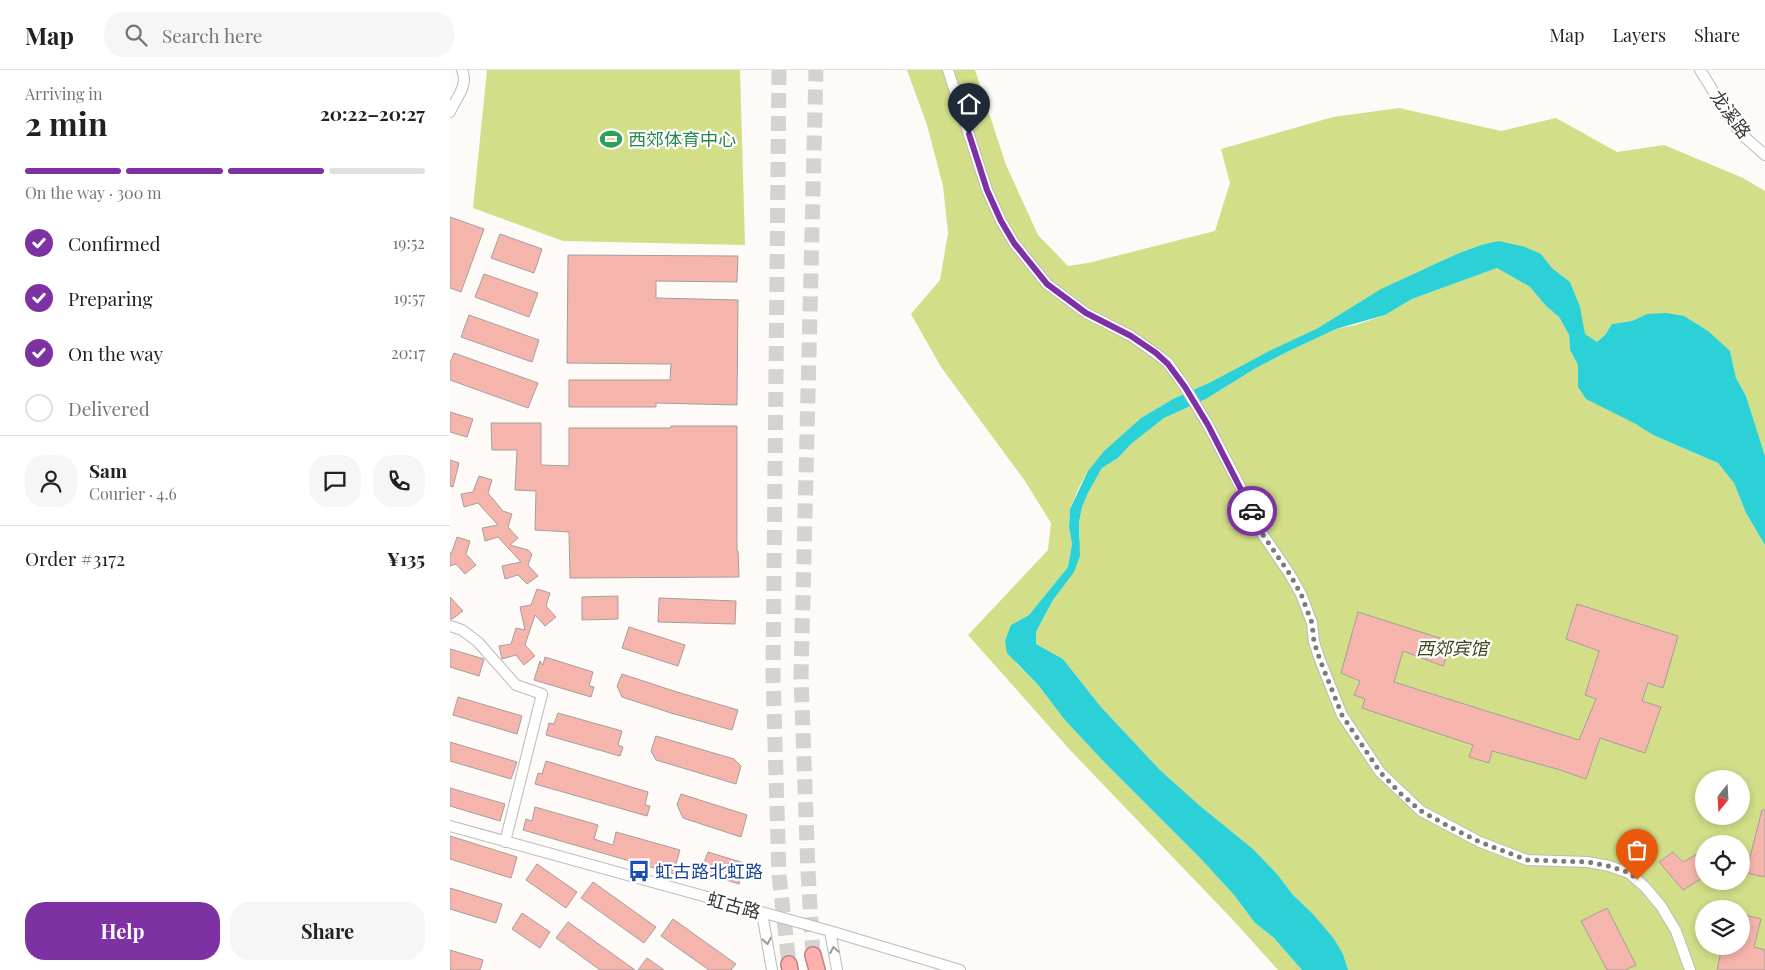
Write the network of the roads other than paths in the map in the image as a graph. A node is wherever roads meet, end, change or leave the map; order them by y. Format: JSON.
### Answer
{"nodes":[{"id":1,"x":462,"y":70,"type":"edge"},
{"id":2,"x":948,"y":70,"type":"edge"},
{"id":3,"x":1700,"y":70,"type":"edge"},
{"id":4,"x":450,"y":112,"type":"edge"},
{"id":5,"x":1765,"y":155,"type":"edge"},
{"id":6,"x":450,"y":626,"type":"edge"},
{"id":7,"x":450,"y":826,"type":"edge"},
{"id":8,"x":505,"y":842,"type":"junction"},
{"id":9,"x":762,"y":913,"type":"junction"},
{"id":10,"x":830,"y":931,"type":"junction"},
{"id":11,"x":772,"y":970,"type":"edge"},
{"id":12,"x":837,"y":970,"type":"edge"},
{"id":13,"x":960,"y":970,"type":"edge"},
{"id":14,"x":1690,"y":970,"type":"edge"}],
"edges":[{"from":1,"to":4,"type":"street"},
{"from":2,"to":14,"type":"street"},
{"from":3,"to":5,"type":"street","name":"龙溪路"},
{"from":6,"to":8,"type":"street"},
{"from":7,"to":8,"type":"street","name":"虹古路"},
{"from":8,"to":9,"type":"street","name":"虹古路"},
{"from":9,"to":10,"type":"street","name":"虹古路"},
{"from":9,"to":11,"type":"street","one_way":true},
{"from":12,"to":10,"type":"street","one_way":true},
{"from":10,"to":13,"type":"street","name":"虹古路"}]}
